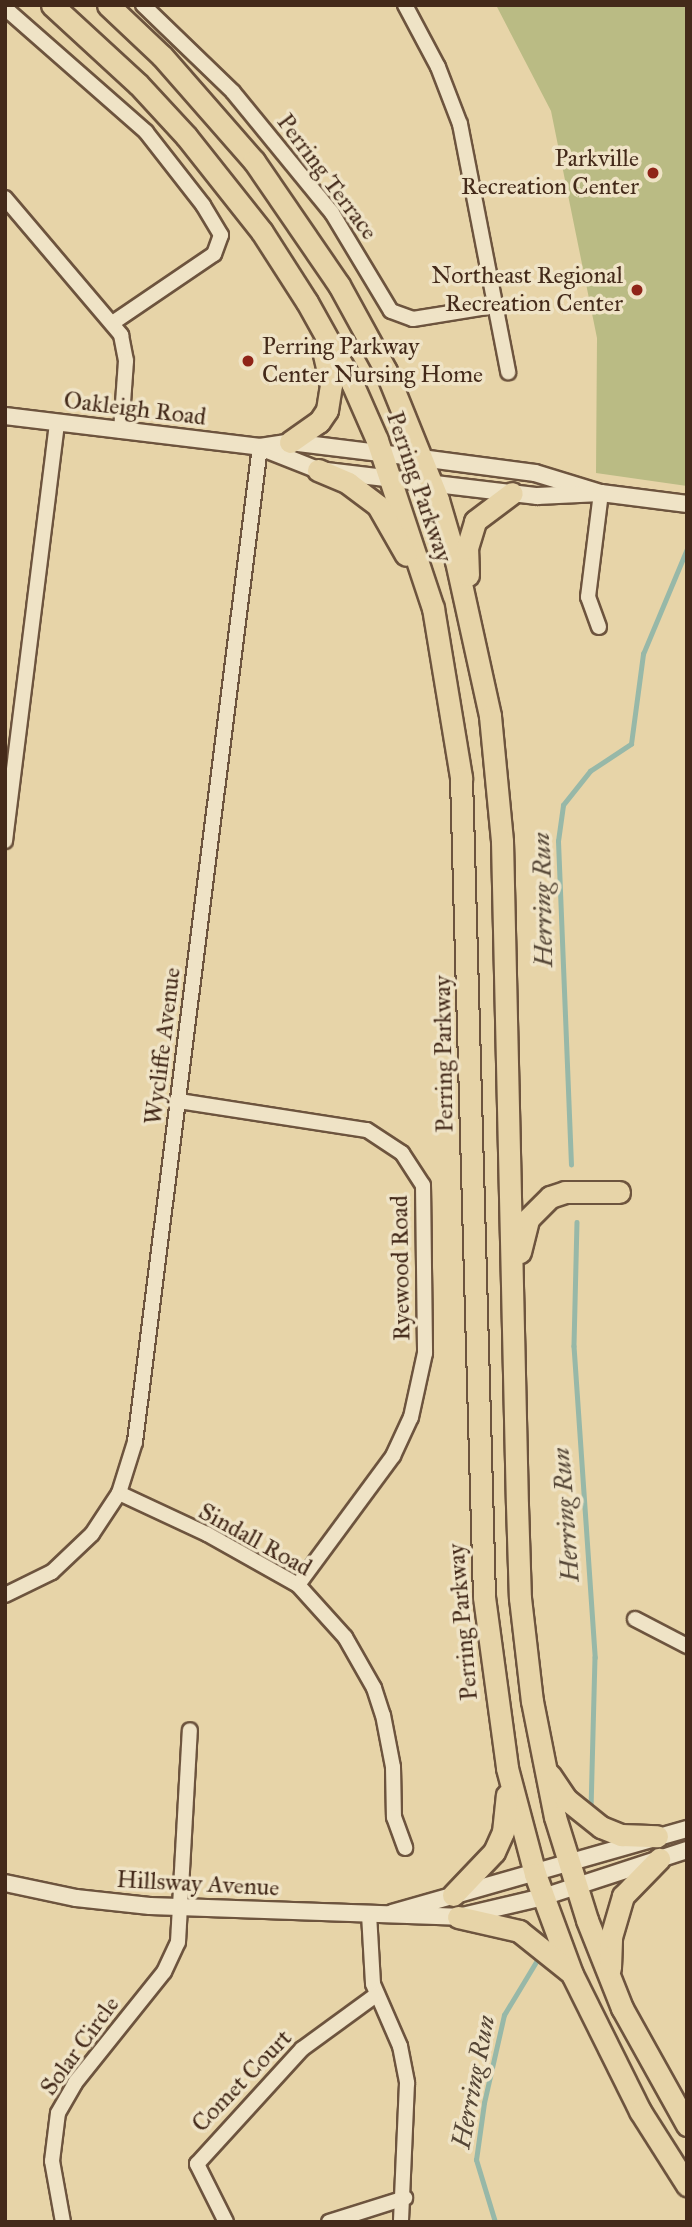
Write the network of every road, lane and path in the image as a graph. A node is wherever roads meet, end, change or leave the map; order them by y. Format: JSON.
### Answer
{"nodes":[{"id":1,"x":52,"y":5,"type":"edge"},
{"id":2,"x":108,"y":5,"type":"edge"},
{"id":3,"x":143,"y":5,"type":"edge"},
{"id":4,"x":405,"y":5,"type":"edge"},
{"id":5,"x":5,"y":8,"type":"edge"},
{"id":6,"x":5,"y":198,"type":"edge"},
{"id":7,"x":307,"y":302,"type":"junction"},
{"id":8,"x":493,"y":306,"type":"junction"},
{"id":9,"x":114,"y":322,"type":"junction"},
{"id":10,"x":508,"y":372,"type":"dead end"},
{"id":11,"x":5,"y":416,"type":"edge"},
{"id":12,"x":57,"y":423,"type":"junction"},
{"id":13,"x":121,"y":431,"type":"junction"},
{"id":14,"x":290,"y":442,"type":"junction"},
{"id":15,"x":260,"y":447,"type":"junction"},
{"id":16,"x":381,"y":453,"type":"junction"},
{"id":17,"x":422,"y":458,"type":"junction"},
{"id":18,"x":318,"y":470,"type":"junction"},
{"id":19,"x":392,"y":479,"type":"junction"},
{"id":20,"x":431,"y":484,"type":"junction"},
{"id":21,"x":512,"y":493,"type":"junction"},
{"id":22,"x":601,"y":493,"type":"junction"},
{"id":23,"x":687,"y":504,"type":"edge"},
{"id":24,"x":433,"y":608,"type":"junction"},
{"id":25,"x":599,"y":627,"type":"dead end"},
{"id":26,"x":480,"y":664,"type":"junction"},
{"id":27,"x":5,"y":841,"type":"edge"},
{"id":28,"x":179,"y":1101,"type":"junction"},
{"id":29,"x":619,"y":1192,"type":"dead end"},
{"id":30,"x":512,"y":1299,"type":"junction"},
{"id":31,"x":119,"y":1493,"type":"junction"},
{"id":32,"x":298,"y":1585,"type":"junction"},
{"id":33,"x":5,"y":1595,"type":"edge"},
{"id":34,"x":635,"y":1619,"type":"dead end"},
{"id":35,"x":687,"y":1646,"type":"edge"},
{"id":36,"x":190,"y":1730,"type":"dead end"},
{"id":37,"x":544,"y":1766,"type":"junction"},
{"id":38,"x":507,"y":1768,"type":"junction"},
{"id":39,"x":687,"y":1829,"type":"edge"},
{"id":40,"x":657,"y":1836,"type":"junction"},
{"id":41,"x":405,"y":1847,"type":"dead end"},
{"id":42,"x":687,"y":1850,"type":"edge"},
{"id":43,"x":659,"y":1859,"type":"junction"},
{"id":44,"x":568,"y":1864,"type":"junction"},
{"id":45,"x":535,"y":1874,"type":"junction"},
{"id":46,"x":5,"y":1883,"type":"edge"},
{"id":47,"x":576,"y":1886,"type":"junction"},
{"id":48,"x":453,"y":1895,"type":"junction"},
{"id":49,"x":543,"y":1897,"type":"junction"},
{"id":50,"x":182,"y":1908,"type":"junction"},
{"id":51,"x":369,"y":1914,"type":"junction"},
{"id":52,"x":390,"y":1914,"type":"junction"},
{"id":53,"x":458,"y":1917,"type":"junction"},
{"id":54,"x":572,"y":1975,"type":"junction"},
{"id":55,"x":610,"y":1980,"type":"junction"},
{"id":56,"x":376,"y":1995,"type":"junction"},
{"id":57,"x":687,"y":2125,"type":"edge"},
{"id":58,"x":687,"y":2185,"type":"edge"},
{"id":59,"x":405,"y":2198,"type":"junction"},
{"id":60,"x":63,"y":2222,"type":"edge"},
{"id":61,"x":226,"y":2222,"type":"edge"},
{"id":62,"x":329,"y":2222,"type":"edge"},
{"id":63,"x":401,"y":2222,"type":"edge"}],
"edges":[{"from":1,"to":7,"type":"main road","name":"Perring Parkway"},
{"from":2,"to":17,"type":"main road","name":"Perring Parkway"},
{"from":3,"to":8,"type":"street","name":"Perring Terrace"},
{"from":4,"to":8,"type":"street"},
{"from":5,"to":9,"type":"street"},
{"from":6,"to":9,"type":"street"},
{"from":7,"to":14,"type":"main road"},
{"from":7,"to":16,"type":"main road","name":"Perring Parkway"},
{"from":8,"to":10,"type":"street"},
{"from":9,"to":13,"type":"street"},
{"from":11,"to":12,"type":"street","name":"Oakleigh Road"},
{"from":12,"to":13,"type":"street","name":"Oakleigh Road"},
{"from":12,"to":27,"type":"street"},
{"from":13,"to":15,"type":"street","name":"Oakleigh Road"},
{"from":14,"to":15,"type":"street","name":"Oakleigh Road"},
{"from":14,"to":16,"type":"street","name":"Oakleigh Road"},
{"from":15,"to":18,"type":"street","name":"Oakleigh Road"},
{"from":15,"to":28,"type":"street","name":"Wycliffe Avenue"},
{"from":16,"to":17,"type":"street","name":"Oakleigh Road"},
{"from":16,"to":19,"type":"main road","name":"Perring Parkway"},
{"from":17,"to":20,"type":"main road","name":"Perring Parkway"},
{"from":17,"to":22,"type":"street","name":"Oakleigh Road"},
{"from":18,"to":19,"type":"street","name":"Oakleigh Road"},
{"from":18,"to":24,"type":"main road"},
{"from":19,"to":20,"type":"street","name":"Oakleigh Road"},
{"from":19,"to":24,"type":"main road","name":"Perring Parkway"},
{"from":20,"to":21,"type":"street","name":"Oakleigh Road"},
{"from":20,"to":26,"type":"main road","name":"Perring Parkway"},
{"from":21,"to":22,"type":"street","name":"Oakleigh Road"},
{"from":21,"to":26,"type":"main road"},
{"from":22,"to":23,"type":"street","name":"Oakleigh Road"},
{"from":22,"to":25,"type":"street"},
{"from":24,"to":38,"type":"main road","name":"Perring Parkway"},
{"from":26,"to":30,"type":"main road","name":"Perring Parkway"},
{"from":28,"to":31,"type":"street","name":"Wycliffe Avenue"},
{"from":28,"to":32,"type":"street","name":"Ryewood Road"},
{"from":29,"to":30,"type":"main road"},
{"from":30,"to":37,"type":"main road","name":"Perring Parkway"},
{"from":31,"to":32,"type":"street","name":"Sindall Road"},
{"from":31,"to":33,"type":"street","name":"Wycliffe Avenue"},
{"from":32,"to":41,"type":"street","name":"Sindall Road"},
{"from":34,"to":35,"type":"street"},
{"from":36,"to":50,"type":"street","name":"Solar Circle"},
{"from":37,"to":40,"type":"main road"},
{"from":37,"to":44,"type":"main road","name":"Perring Parkway"},
{"from":38,"to":45,"type":"main road","name":"Perring Parkway"},
{"from":38,"to":48,"type":"main road"},
{"from":39,"to":40,"type":"street","name":"Hillsway Avenue"},
{"from":40,"to":44,"type":"street","name":"Hillsway Avenue"},
{"from":42,"to":43,"type":"street","name":"Hillsway Avenue"},
{"from":43,"to":47,"type":"street","name":"Hillsway Avenue"},
{"from":43,"to":55,"type":"main road"},
{"from":44,"to":45,"type":"street","name":"Hillsway Avenue"},
{"from":44,"to":47,"type":"main road","name":"Perring Parkway"},
{"from":45,"to":48,"type":"street","name":"Hillsway Avenue"},
{"from":45,"to":49,"type":"main road","name":"Perring Parkway"},
{"from":46,"to":50,"type":"street","name":"Hillsway Avenue"},
{"from":47,"to":49,"type":"street","name":"Hillsway Avenue"},
{"from":47,"to":55,"type":"main road","name":"Perring Parkway"},
{"from":48,"to":52,"type":"street","name":"Hillsway Avenue"},
{"from":49,"to":53,"type":"street","name":"Hillsway Avenue"},
{"from":49,"to":54,"type":"main road","name":"Perring Parkway"},
{"from":50,"to":51,"type":"street","name":"Hillsway Avenue"},
{"from":50,"to":60,"type":"street","name":"Solar Circle"},
{"from":51,"to":52,"type":"street","name":"Hillsway Avenue"},
{"from":51,"to":56,"type":"street"},
{"from":52,"to":53,"type":"street","name":"Hillsway Avenue"},
{"from":53,"to":54,"type":"main road"},
{"from":54,"to":58,"type":"main road","name":"Perring Parkway"},
{"from":55,"to":57,"type":"main road","name":"Perring Parkway"},
{"from":56,"to":59,"type":"street"},
{"from":56,"to":61,"type":"street","name":"Comet Court"},
{"from":59,"to":62,"type":"street"},
{"from":59,"to":63,"type":"street"}]}
